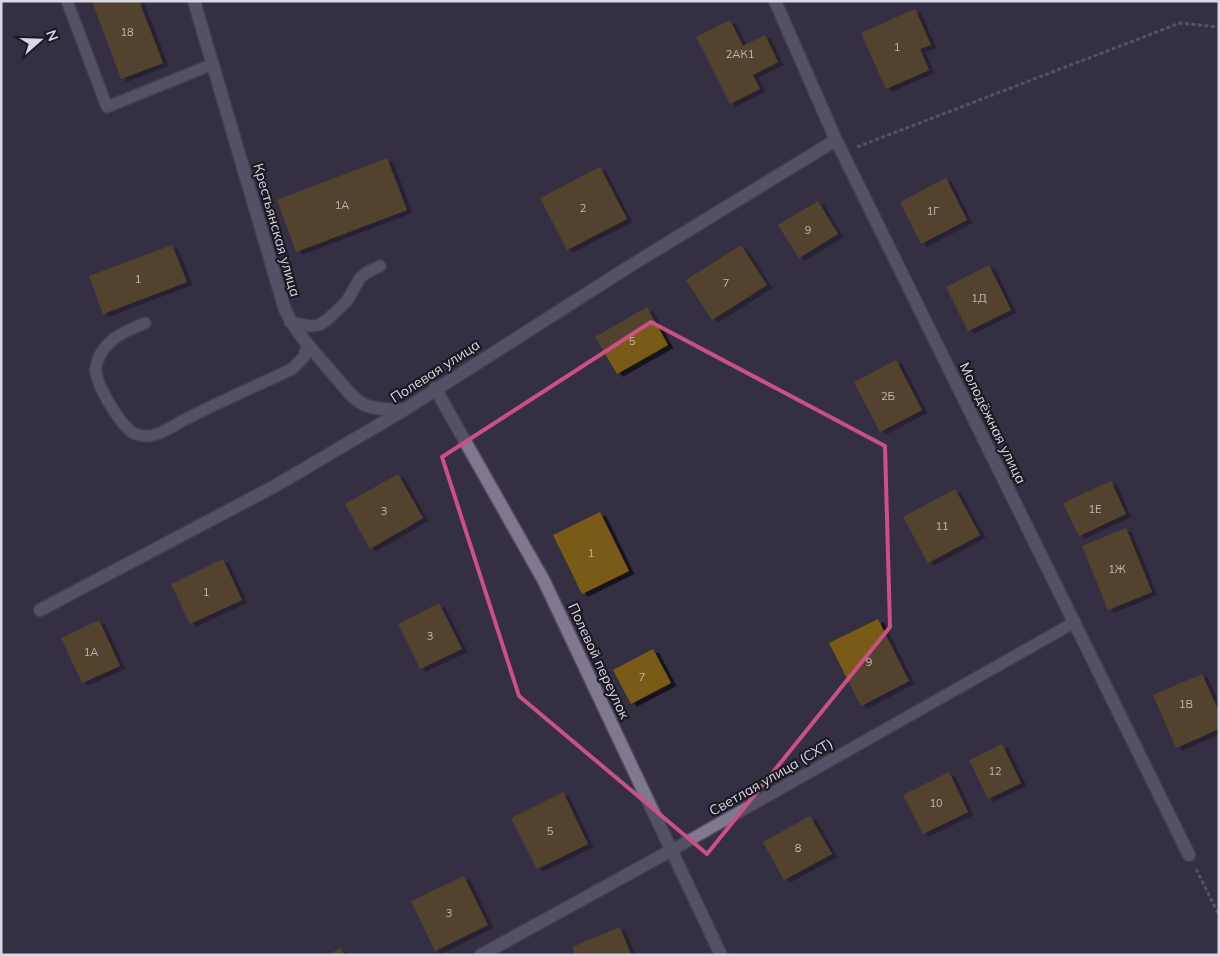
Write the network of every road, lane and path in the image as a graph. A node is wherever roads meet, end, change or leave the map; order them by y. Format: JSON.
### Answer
{"nodes":[{"id":1,"x":67,"y":1,"type":"edge"},
{"id":2,"x":194,"y":1,"type":"edge"},
{"id":3,"x":775,"y":1,"type":"edge"},
{"id":4,"x":1219,"y":28,"type":"edge"},
{"id":5,"x":213,"y":64,"type":"junction"},
{"id":6,"x":836,"y":140,"type":"junction"},
{"id":7,"x":842,"y":152,"type":"junction"},
{"id":8,"x":380,"y":266,"type":"dead end"},
{"id":9,"x":290,"y":322,"type":"junction"},
{"id":10,"x":145,"y":323,"type":"dead end"},
{"id":11,"x":308,"y":345,"type":"junction"},
{"id":12,"x":436,"y":388,"type":"junction"},
{"id":13,"x":404,"y":410,"type":"junction"},
{"id":14,"x":40,"y":610,"type":"dead end"},
{"id":15,"x":1075,"y":622,"type":"junction"},
{"id":16,"x":672,"y":850,"type":"junction"},
{"id":17,"x":1189,"y":855,"type":"joint"},
{"id":18,"x":1219,"y":915,"type":"edge"},
{"id":19,"x":481,"y":955,"type":"edge"},
{"id":20,"x":720,"y":955,"type":"edge"}],
"edges":[{"from":1,"to":5,"type":"lane"},
{"from":2,"to":5,"type":"street","name":"Крестьянская улица"},
{"from":3,"to":6,"type":"street","name":"Молодёжная улица"},
{"from":4,"to":7,"type":"path"},
{"from":5,"to":9,"type":"street","name":"Крестьянская улица"},
{"from":6,"to":7,"type":"street","name":"Молодёжная улица"},
{"from":6,"to":12,"type":"street","name":"Полевая улица"},
{"from":7,"to":15,"type":"street","name":"Молодёжная улица"},
{"from":8,"to":9,"type":"lane"},
{"from":9,"to":11,"type":"street","name":"Крестьянская улица"},
{"from":10,"to":11,"type":"lane"},
{"from":11,"to":13,"type":"street","name":"Крестьянская улица"},
{"from":12,"to":13,"type":"street","name":"Полевая улица"},
{"from":12,"to":16,"type":"street","name":"Полевой переулок"},
{"from":13,"to":14,"type":"street","name":"Полевая улица"},
{"from":15,"to":16,"type":"lane","name":"Светлая улица (СХТ)"},
{"from":15,"to":17,"type":"street","name":"Молодёжная улица"},
{"from":16,"to":19,"type":"street","name":"Светлая улица (СХТ)"},
{"from":16,"to":20,"type":"street","name":"Полевой переулок"},
{"from":17,"to":18,"type":"path"}]}
